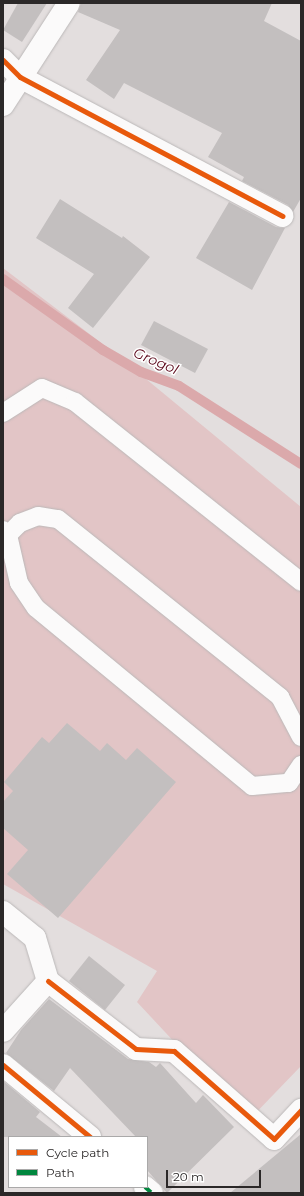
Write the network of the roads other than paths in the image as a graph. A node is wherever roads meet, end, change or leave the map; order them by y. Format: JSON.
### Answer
{"nodes":[{"id":1,"x":69,"y":3,"type":"edge"},
{"id":2,"x":3,"y":60,"type":"edge"},
{"id":3,"x":20,"y":77,"type":"junction"},
{"id":4,"x":3,"y":105,"type":"edge"},
{"id":5,"x":282,"y":216,"type":"dead end"},
{"id":6,"x":3,"y":412,"type":"edge"},
{"id":7,"x":6,"y":532,"type":"edge"},
{"id":8,"x":301,"y":582,"type":"edge"},
{"id":9,"x":301,"y":737,"type":"edge"},
{"id":10,"x":301,"y":765,"type":"edge"},
{"id":11,"x":3,"y":912,"type":"edge"},
{"id":12,"x":48,"y":981,"type":"junction"},
{"id":13,"x":3,"y":1032,"type":"edge"},
{"id":14,"x":3,"y":1065,"type":"edge"},
{"id":15,"x":301,"y":1110,"type":"edge"},
{"id":16,"x":89,"y":1136,"type":"edge"}],
"edges":[{"from":1,"to":3,"type":"street"},
{"from":2,"to":3,"type":"street"},
{"from":3,"to":4,"type":"street"},
{"from":3,"to":5,"type":"street"},
{"from":6,"to":8,"type":"lane"},
{"from":7,"to":9,"type":"lane"},
{"from":7,"to":10,"type":"lane"},
{"from":11,"to":12,"type":"street"},
{"from":12,"to":13,"type":"street"},
{"from":12,"to":15,"type":"street"},
{"from":14,"to":16,"type":"street"}]}
